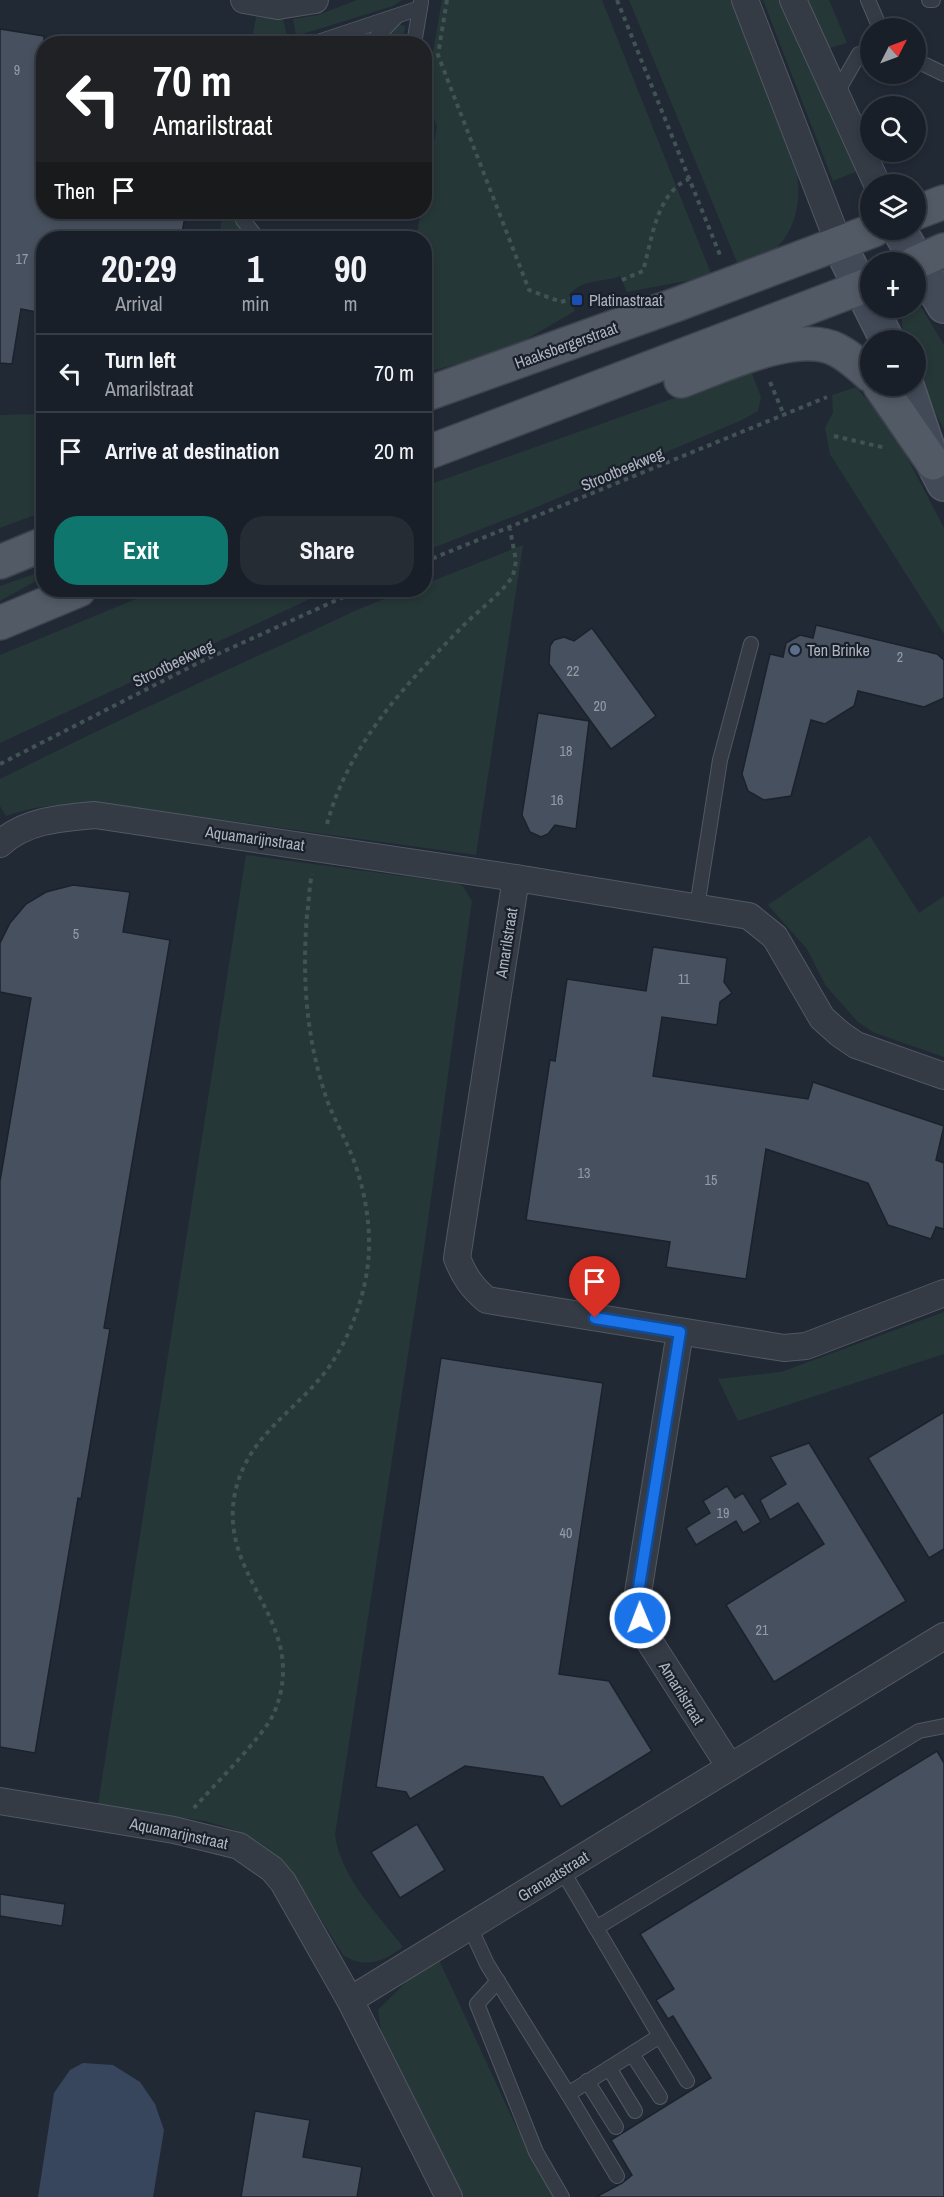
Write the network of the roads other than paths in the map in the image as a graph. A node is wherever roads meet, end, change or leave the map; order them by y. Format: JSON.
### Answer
{"nodes":[{"id":1,"x":244,"y":0,"type":"edge"},
{"id":2,"x":315,"y":0,"type":"edge"},
{"id":3,"x":745,"y":0,"type":"edge"},
{"id":4,"x":794,"y":0,"type":"edge"},
{"id":5,"x":868,"y":0,"type":"edge"},
{"id":6,"x":421,"y":4,"type":"edge"},
{"id":7,"x":397,"y":16,"type":"junction"},
{"id":8,"x":876,"y":18,"type":"edge"},
{"id":9,"x":336,"y":36,"type":"edge"},
{"id":10,"x":378,"y":36,"type":"edge"},
{"id":11,"x":415,"y":36,"type":"edge"},
{"id":12,"x":860,"y":54,"type":"edge"},
{"id":13,"x":926,"y":65,"type":"edge"},
{"id":14,"x":944,"y":74,"type":"edge"},
{"id":15,"x":836,"y":94,"type":"junction"},
{"id":16,"x":872,"y":174,"type":"edge"},
{"id":17,"x":944,"y":202,"type":"edge"},
{"id":18,"x":926,"y":209,"type":"edge"},
{"id":19,"x":860,"y":236,"type":"edge"},
{"id":20,"x":908,"y":240,"type":"edge"},
{"id":21,"x":840,"y":244,"type":"junction"},
{"id":22,"x":919,"y":252,"type":"edge"},
{"id":23,"x":926,"y":261,"type":"edge"},
{"id":24,"x":860,"y":278,"type":"edge"},
{"id":25,"x":860,"y":288,"type":"edge"},
{"id":26,"x":944,"y":306,"type":"edge"},
{"id":27,"x":860,"y":368,"type":"edge"},
{"id":28,"x":432,"y":392,"type":"edge"},
{"id":29,"x":887,"y":396,"type":"edge"},
{"id":30,"x":910,"y":396,"type":"edge"},
{"id":31,"x":437,"y":449,"type":"edge"},
{"id":32,"x":932,"y":464,"type":"edge"},
{"id":33,"x":36,"y":547,"type":"edge"},
{"id":34,"x":0,"y":562,"type":"edge"},
{"id":35,"x":62,"y":597,"type":"edge"},
{"id":36,"x":0,"y":623,"type":"edge"},
{"id":37,"x":751,"y":644,"type":"dead end"},
{"id":38,"x":0,"y":844,"type":"edge"},
{"id":39,"x":516,"y":878,"type":"junction"},
{"id":40,"x":697,"y":907,"type":"junction"},
{"id":41,"x":944,"y":1076,"type":"edge"},
{"id":42,"x":944,"y":1293,"type":"edge"},
{"id":43,"x":680,"y":1332,"type":"junction"},
{"id":44,"x":944,"y":1636,"type":"edge"},
{"id":45,"x":944,"y":1726,"type":"edge"},
{"id":46,"x":730,"y":1767,"type":"junction"},
{"id":47,"x":0,"y":1801,"type":"edge"},
{"id":48,"x":562,"y":1870,"type":"junction"},
{"id":49,"x":470,"y":1927,"type":"junction"},
{"id":50,"x":596,"y":1928,"type":"junction"},
{"id":51,"x":498,"y":1981,"type":"junction"},
{"id":52,"x":350,"y":2000,"type":"junction"},
{"id":53,"x":660,"y":2037,"type":"junction"},
{"id":54,"x":632,"y":2054,"type":"junction"},
{"id":55,"x":609,"y":2068,"type":"junction"},
{"id":56,"x":687,"y":2080,"type":"dead end"},
{"id":57,"x":587,"y":2081,"type":"junction"},
{"id":58,"x":568,"y":2094,"type":"junction"},
{"id":59,"x":660,"y":2097,"type":"dead end"},
{"id":60,"x":635,"y":2111,"type":"dead end"},
{"id":61,"x":616,"y":2127,"type":"dead end"},
{"id":62,"x":617,"y":2176,"type":"dead end"},
{"id":63,"x":449,"y":2197,"type":"edge"},
{"id":64,"x":562,"y":2197,"type":"edge"}],
"edges":[{"from":1,"to":2,"type":"street"},
{"from":3,"to":21,"type":"street"},
{"from":4,"to":15,"type":"street"},
{"from":5,"to":8,"type":"lane"},
{"from":6,"to":7,"type":"lane"},
{"from":6,"to":11,"type":"lane"},
{"from":7,"to":9,"type":"lane"},
{"from":7,"to":10,"type":"lane"},
{"from":12,"to":15,"type":"lane"},
{"from":13,"to":14,"type":"lane"},
{"from":15,"to":16,"type":"street"},
{"from":17,"to":18,"type":"main road"},
{"from":19,"to":21,"type":"main road","name":"Haaksbergerstraat"},
{"from":20,"to":22,"type":"main road"},
{"from":21,"to":24,"type":"main road"},
{"from":21,"to":28,"type":"main road","name":"Haaksbergerstraat"},
{"from":23,"to":26,"type":"main road"},
{"from":25,"to":31,"type":"main road"},
{"from":27,"to":31,"type":"main road"},
{"from":29,"to":32,"type":"main road"},
{"from":30,"to":32,"type":"main road"},
{"from":33,"to":34,"type":"main road"},
{"from":35,"to":36,"type":"main road"},
{"from":37,"to":40,"type":"lane"},
{"from":38,"to":39,"type":"street","name":"Aquamarijnstraat"},
{"from":39,"to":40,"type":"street"},
{"from":39,"to":43,"type":"street","name":"Amarilstraat"},
{"from":40,"to":41,"type":"street"},
{"from":42,"to":43,"type":"street","name":"Amarilstraat"},
{"from":43,"to":46,"type":"street","name":"Amarilstraat"},
{"from":44,"to":46,"type":"street","name":"Granaatstraat"},
{"from":45,"to":50,"type":"lane"},
{"from":46,"to":48,"type":"street","name":"Granaatstraat"},
{"from":47,"to":52,"type":"street","name":"Aquamarijnstraat"},
{"from":48,"to":49,"type":"street","name":"Granaatstraat"},
{"from":48,"to":50,"type":"lane"},
{"from":49,"to":51,"type":"lane"},
{"from":49,"to":52,"type":"street","name":"Granaatstraat"},
{"from":50,"to":53,"type":"lane"},
{"from":51,"to":58,"type":"lane"},
{"from":51,"to":64,"type":"lane"},
{"from":52,"to":63,"type":"street"},
{"from":53,"to":54,"type":"lane"},
{"from":53,"to":56,"type":"lane"},
{"from":54,"to":55,"type":"lane"},
{"from":54,"to":59,"type":"lane"},
{"from":55,"to":57,"type":"lane"},
{"from":55,"to":60,"type":"lane"},
{"from":57,"to":58,"type":"lane"},
{"from":57,"to":61,"type":"lane"},
{"from":58,"to":62,"type":"lane"}]}
